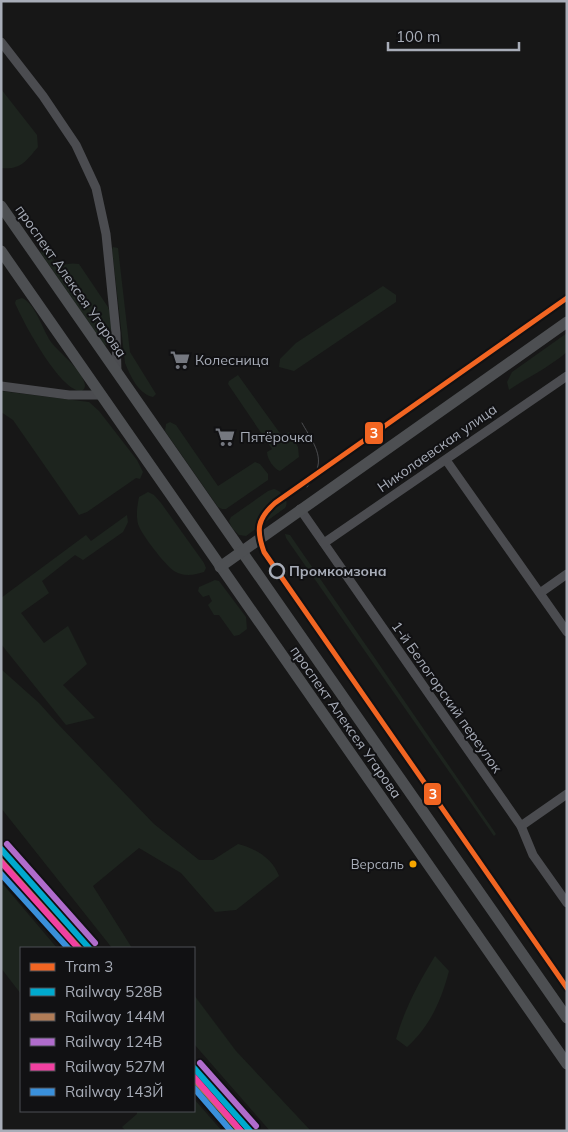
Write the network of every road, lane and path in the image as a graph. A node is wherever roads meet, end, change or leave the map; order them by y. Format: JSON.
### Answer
{"nodes":[{"id":1,"x":1,"y":42,"type":"edge"},
{"id":2,"x":1,"y":206,"type":"edge"},
{"id":3,"x":1,"y":251,"type":"edge"},
{"id":4,"x":567,"y":322,"type":"edge"},
{"id":5,"x":117,"y":373,"type":"junction"},
{"id":6,"x":567,"y":376,"type":"edge"},
{"id":7,"x":1,"y":386,"type":"edge"},
{"id":8,"x":102,"y":396,"type":"junction"},
{"id":9,"x":446,"y":460,"type":"junction"},
{"id":10,"x":300,"y":509,"type":"junction"},
{"id":11,"x":324,"y":543,"type":"junction"},
{"id":12,"x":242,"y":550,"type":"junction"},
{"id":13,"x":220,"y":567,"type":"junction"},
{"id":14,"x":567,"y":574,"type":"edge"},
{"id":15,"x":540,"y":593,"type":"junction"},
{"id":16,"x":567,"y":632,"type":"edge"},
{"id":17,"x":567,"y":794,"type":"edge"},
{"id":18,"x":521,"y":826,"type":"junction"},
{"id":19,"x":567,"y":903,"type":"edge"},
{"id":20,"x":567,"y":1018,"type":"edge"},
{"id":21,"x":567,"y":1064,"type":"edge"}],
"edges":[{"from":1,"to":5,"type":"street","name":"проспект Алексея Угарова"},
{"from":2,"to":5,"type":"main road","name":"проспект Алексея Угарова"},
{"from":3,"to":8,"type":"main road","name":"проспект Алексея Угарова"},
{"from":4,"to":10,"type":"main road","name":"Николаевская улица"},
{"from":5,"to":12,"type":"main road","name":"проспект Алексея Угарова"},
{"from":6,"to":9,"type":"street","name":"Николаевская улица"},
{"from":7,"to":8,"type":"street"},
{"from":8,"to":13,"type":"main road","name":"проспект Алексея Угарова"},
{"from":9,"to":11,"type":"street","name":"Николаевская улица"},
{"from":9,"to":15,"type":"street"},
{"from":10,"to":11,"type":"street","name":"1-й Белогорский переулок"},
{"from":10,"to":12,"type":"main road","name":"Николаевская улица"},
{"from":11,"to":18,"type":"street","name":"1-й Белогорский переулок"},
{"from":12,"to":13,"type":"main road","name":"Николаевская улица"},
{"from":12,"to":20,"type":"main road","name":"проспект Алексея Угарова"},
{"from":13,"to":21,"type":"main road","name":"проспект Алексея Угарова"},
{"from":14,"to":15,"type":"street"},
{"from":15,"to":16,"type":"street"},
{"from":17,"to":18,"type":"street"},
{"from":18,"to":19,"type":"street","name":"1-й Белогорский переулок"}]}
